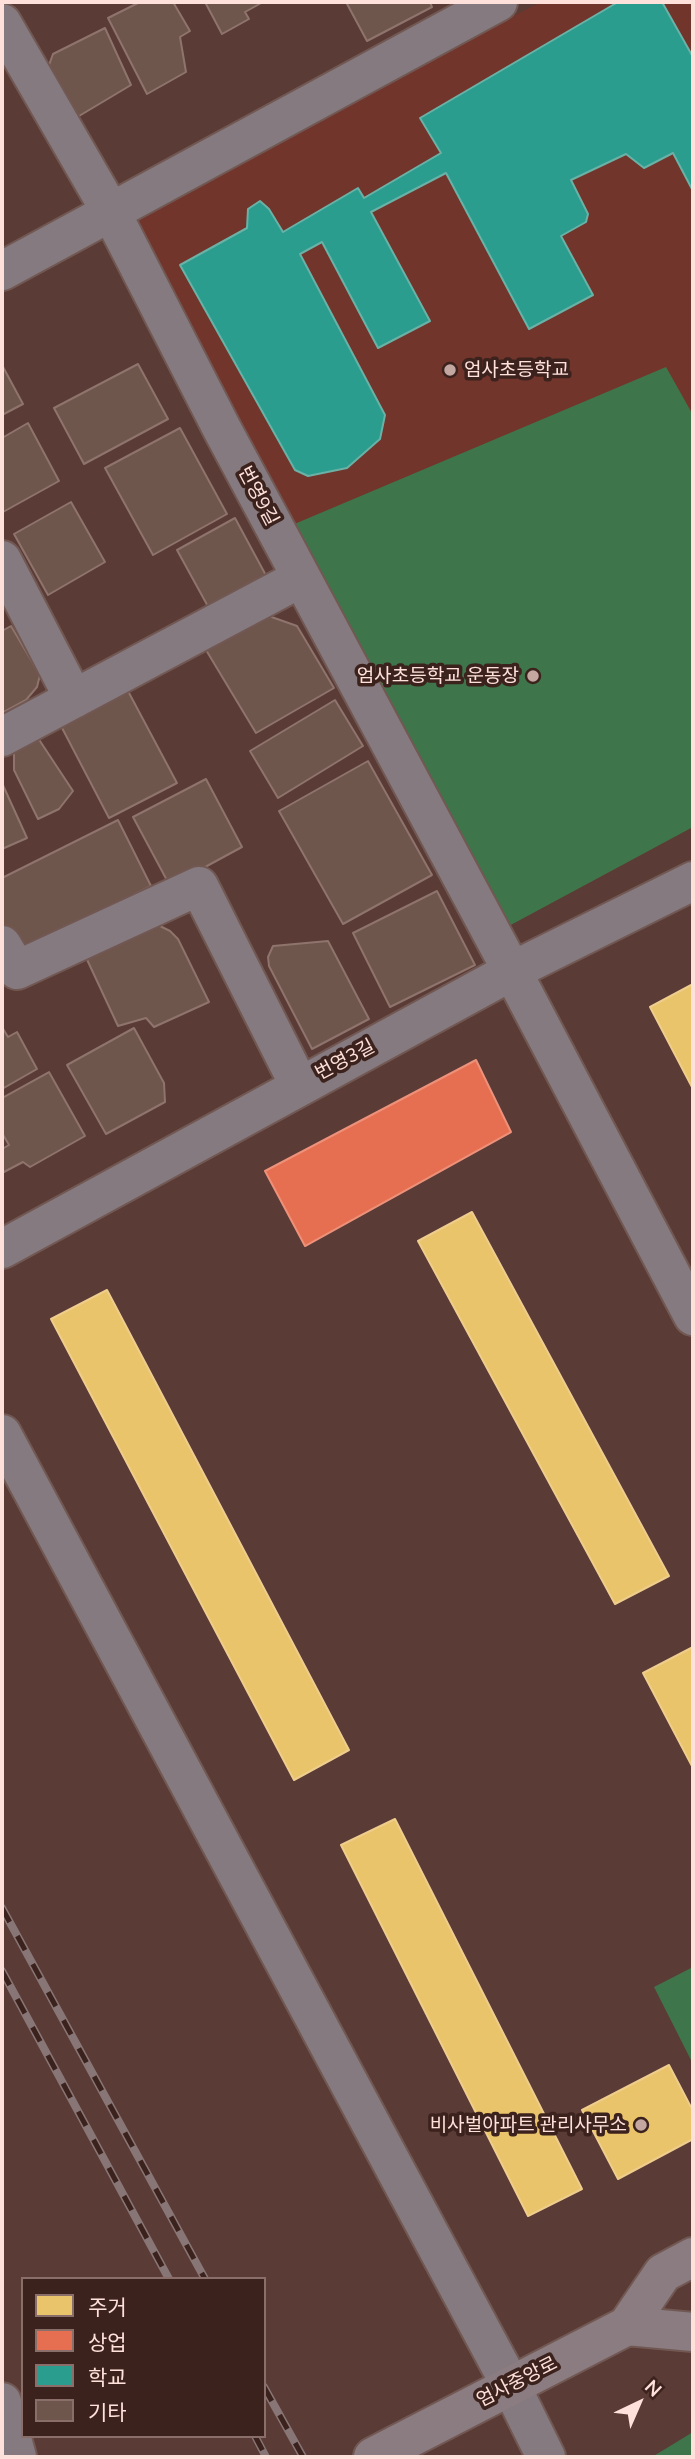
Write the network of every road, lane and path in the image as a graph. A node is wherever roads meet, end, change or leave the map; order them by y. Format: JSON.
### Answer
{"nodes":[{"id":1,"x":23,"y":2,"type":"edge"},
{"id":2,"x":498,"y":2,"type":"edge"},
{"id":3,"x":2,"y":13,"type":"edge"},
{"id":4,"x":2,"y":23,"type":"edge"},
{"id":5,"x":111,"y":212,"type":"junction"},
{"id":6,"x":2,"y":271,"type":"edge"},
{"id":7,"x":2,"y":560,"type":"edge"},
{"id":8,"x":301,"y":578,"type":"junction"},
{"id":9,"x":74,"y":699,"type":"junction"},
{"id":10,"x":2,"y":737,"type":"edge"},
{"id":11,"x":693,"y":881,"type":"edge"},
{"id":12,"x":2,"y":945,"type":"edge"},
{"id":13,"x":512,"y":971,"type":"junction"},
{"id":14,"x":299,"y":1085,"type":"junction"},
{"id":15,"x":2,"y":1249,"type":"edge"},
{"id":16,"x":693,"y":1316,"type":"edge"},
{"id":17,"x":2,"y":1434,"type":"edge"},
{"id":18,"x":693,"y":2257,"type":"edge"},
{"id":19,"x":627,"y":2326,"type":"junction"},
{"id":20,"x":693,"y":2332,"type":"edge"},
{"id":21,"x":510,"y":2384,"type":"junction"},
{"id":22,"x":2,"y":2402,"type":"edge"},
{"id":23,"x":17,"y":2457,"type":"edge"},
{"id":24,"x":373,"y":2457,"type":"edge"},
{"id":25,"x":546,"y":2457,"type":"edge"}],
"edges":[{"from":1,"to":3,"type":"street"},
{"from":2,"to":5,"type":"street"},
{"from":4,"to":5,"type":"street","name":"번영9길"},
{"from":5,"to":6,"type":"street"},
{"from":5,"to":8,"type":"street","name":"번영9길"},
{"from":7,"to":9,"type":"street"},
{"from":8,"to":9,"type":"street"},
{"from":8,"to":13,"type":"street","name":"번영9길"},
{"from":9,"to":10,"type":"street"},
{"from":11,"to":13,"type":"street","name":"번영3길"},
{"from":12,"to":14,"type":"street"},
{"from":13,"to":14,"type":"street","name":"번영3길"},
{"from":13,"to":16,"type":"street","name":"번영9길"},
{"from":14,"to":15,"type":"street","name":"번영3길"},
{"from":17,"to":21,"type":"street"},
{"from":18,"to":19,"type":"main road","name":"엄사중앙로"},
{"from":19,"to":20,"type":"main road"},
{"from":19,"to":21,"type":"main road","name":"엄사중앙로"},
{"from":21,"to":24,"type":"main road","name":"엄사중앙로"},
{"from":21,"to":25,"type":"street"},
{"from":22,"to":23,"type":"street"}]}
